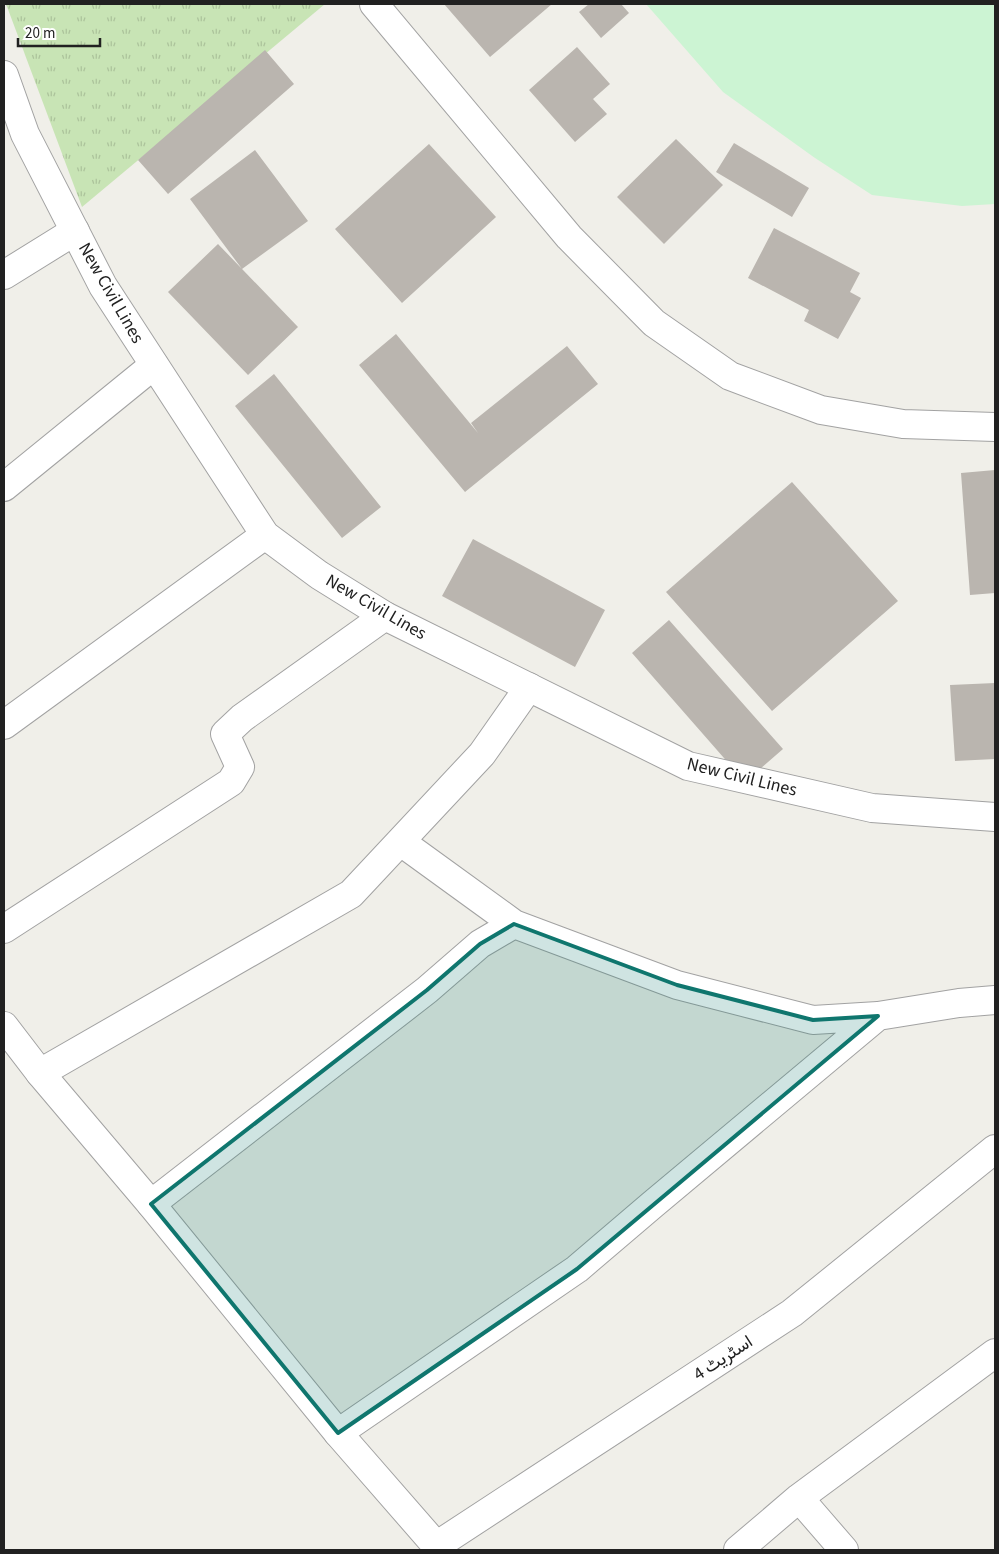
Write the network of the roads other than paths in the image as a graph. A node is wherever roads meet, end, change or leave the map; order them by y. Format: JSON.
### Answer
{"nodes":[{"id":1,"x":374,"y":4,"type":"edge"},
{"id":2,"x":4,"y":75,"type":"edge"},
{"id":3,"x":75,"y":231,"type":"junction"},
{"id":4,"x":4,"y":275,"type":"edge"},
{"id":5,"x":154,"y":365,"type":"junction"},
{"id":6,"x":995,"y":427,"type":"edge"},
{"id":7,"x":4,"y":487,"type":"edge"},
{"id":8,"x":265,"y":535,"type":"junction"},
{"id":9,"x":385,"y":616,"type":"junction"},
{"id":10,"x":529,"y":686,"type":"junction"},
{"id":11,"x":4,"y":725,"type":"edge"},
{"id":12,"x":995,"y":817,"type":"edge"},
{"id":13,"x":401,"y":842,"type":"junction"},
{"id":14,"x":514,"y":924,"type":"junction"},
{"id":15,"x":4,"y":929,"type":"edge"},
{"id":16,"x":995,"y":1000,"type":"edge"},
{"id":17,"x":878,"y":1016,"type":"junction"},
{"id":18,"x":4,"y":1026,"type":"edge"},
{"id":19,"x":40,"y":1073,"type":"junction"},
{"id":20,"x":995,"y":1149,"type":"edge"},
{"id":21,"x":151,"y":1204,"type":"junction"},
{"id":22,"x":995,"y":1353,"type":"edge"},
{"id":23,"x":338,"y":1433,"type":"junction"},
{"id":24,"x":799,"y":1498,"type":"junction"},
{"id":25,"x":438,"y":1548,"type":"edge"},
{"id":26,"x":738,"y":1550,"type":"edge"},
{"id":27,"x":844,"y":1550,"type":"edge"}],
"edges":[{"from":1,"to":6,"type":"street"},
{"from":2,"to":3,"type":"street","name":"New Civil Lines"},
{"from":3,"to":4,"type":"street"},
{"from":3,"to":5,"type":"street","name":"New Civil Lines"},
{"from":5,"to":7,"type":"street"},
{"from":5,"to":8,"type":"street","name":"New Civil Lines"},
{"from":8,"to":9,"type":"street","name":"New Civil Lines"},
{"from":8,"to":11,"type":"street"},
{"from":9,"to":10,"type":"street","name":"New Civil Lines"},
{"from":9,"to":15,"type":"street"},
{"from":10,"to":12,"type":"street","name":"New Civil Lines"},
{"from":10,"to":13,"type":"street"},
{"from":13,"to":14,"type":"street"},
{"from":13,"to":19,"type":"street"},
{"from":14,"to":17,"type":"street"},
{"from":14,"to":21,"type":"street"},
{"from":16,"to":17,"type":"street"},
{"from":17,"to":23,"type":"street"},
{"from":18,"to":19,"type":"street"},
{"from":19,"to":21,"type":"street"},
{"from":20,"to":25,"type":"street","name":"اسٹریٹ 4"},
{"from":21,"to":23,"type":"street"},
{"from":22,"to":24,"type":"street"},
{"from":23,"to":25,"type":"street"},
{"from":24,"to":26,"type":"street"},
{"from":24,"to":27,"type":"street"}]}
